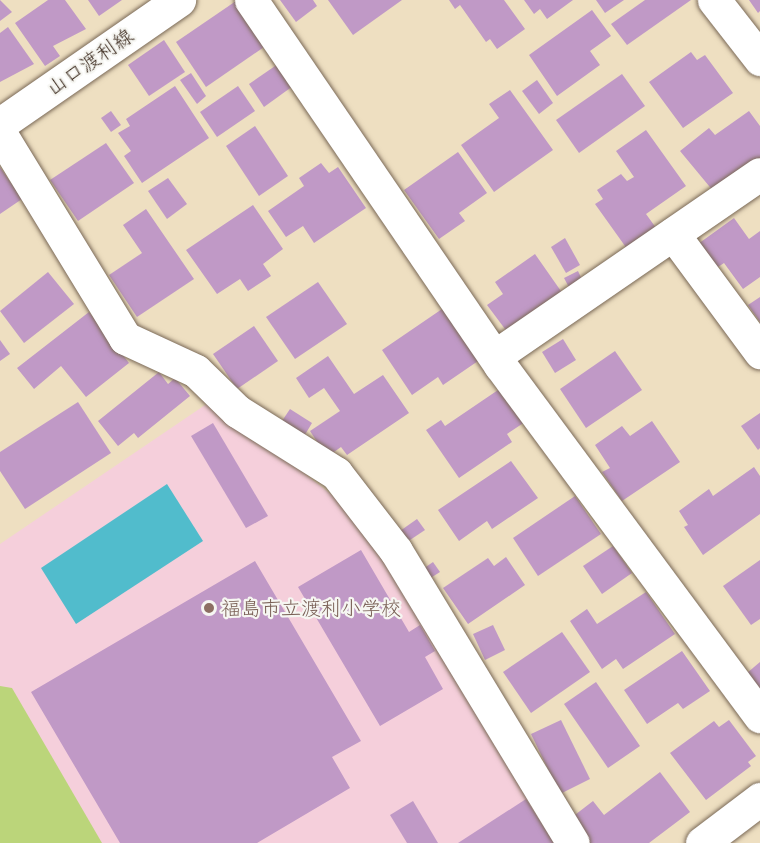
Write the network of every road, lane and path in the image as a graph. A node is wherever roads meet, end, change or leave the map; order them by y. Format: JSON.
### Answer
{"nodes":[{"id":1,"x":179,"y":0,"type":"edge"},
{"id":2,"x":251,"y":0,"type":"edge"},
{"id":3,"x":714,"y":0,"type":"edge"},
{"id":4,"x":760,"y":59,"type":"edge"},
{"id":5,"x":0,"y":124,"type":"edge"},
{"id":6,"x":0,"y":133,"type":"edge"},
{"id":7,"x":760,"y":174,"type":"edge"},
{"id":8,"x":673,"y":234,"type":"junction"},
{"id":9,"x":760,"y":352,"type":"edge"},
{"id":10,"x":495,"y":356,"type":"junction"},
{"id":11,"x":760,"y":716,"type":"edge"},
{"id":12,"x":760,"y":799,"type":"edge"},
{"id":13,"x":573,"y":843,"type":"edge"},
{"id":14,"x":702,"y":843,"type":"edge"}],
"edges":[{"from":1,"to":5,"type":"street","name":"山口渡利線"},
{"from":2,"to":10,"type":"street"},
{"from":3,"to":4,"type":"street"},
{"from":6,"to":13,"type":"street"},
{"from":7,"to":8,"type":"street"},
{"from":8,"to":9,"type":"street"},
{"from":8,"to":10,"type":"street"},
{"from":10,"to":11,"type":"street"},
{"from":12,"to":14,"type":"street"}]}
